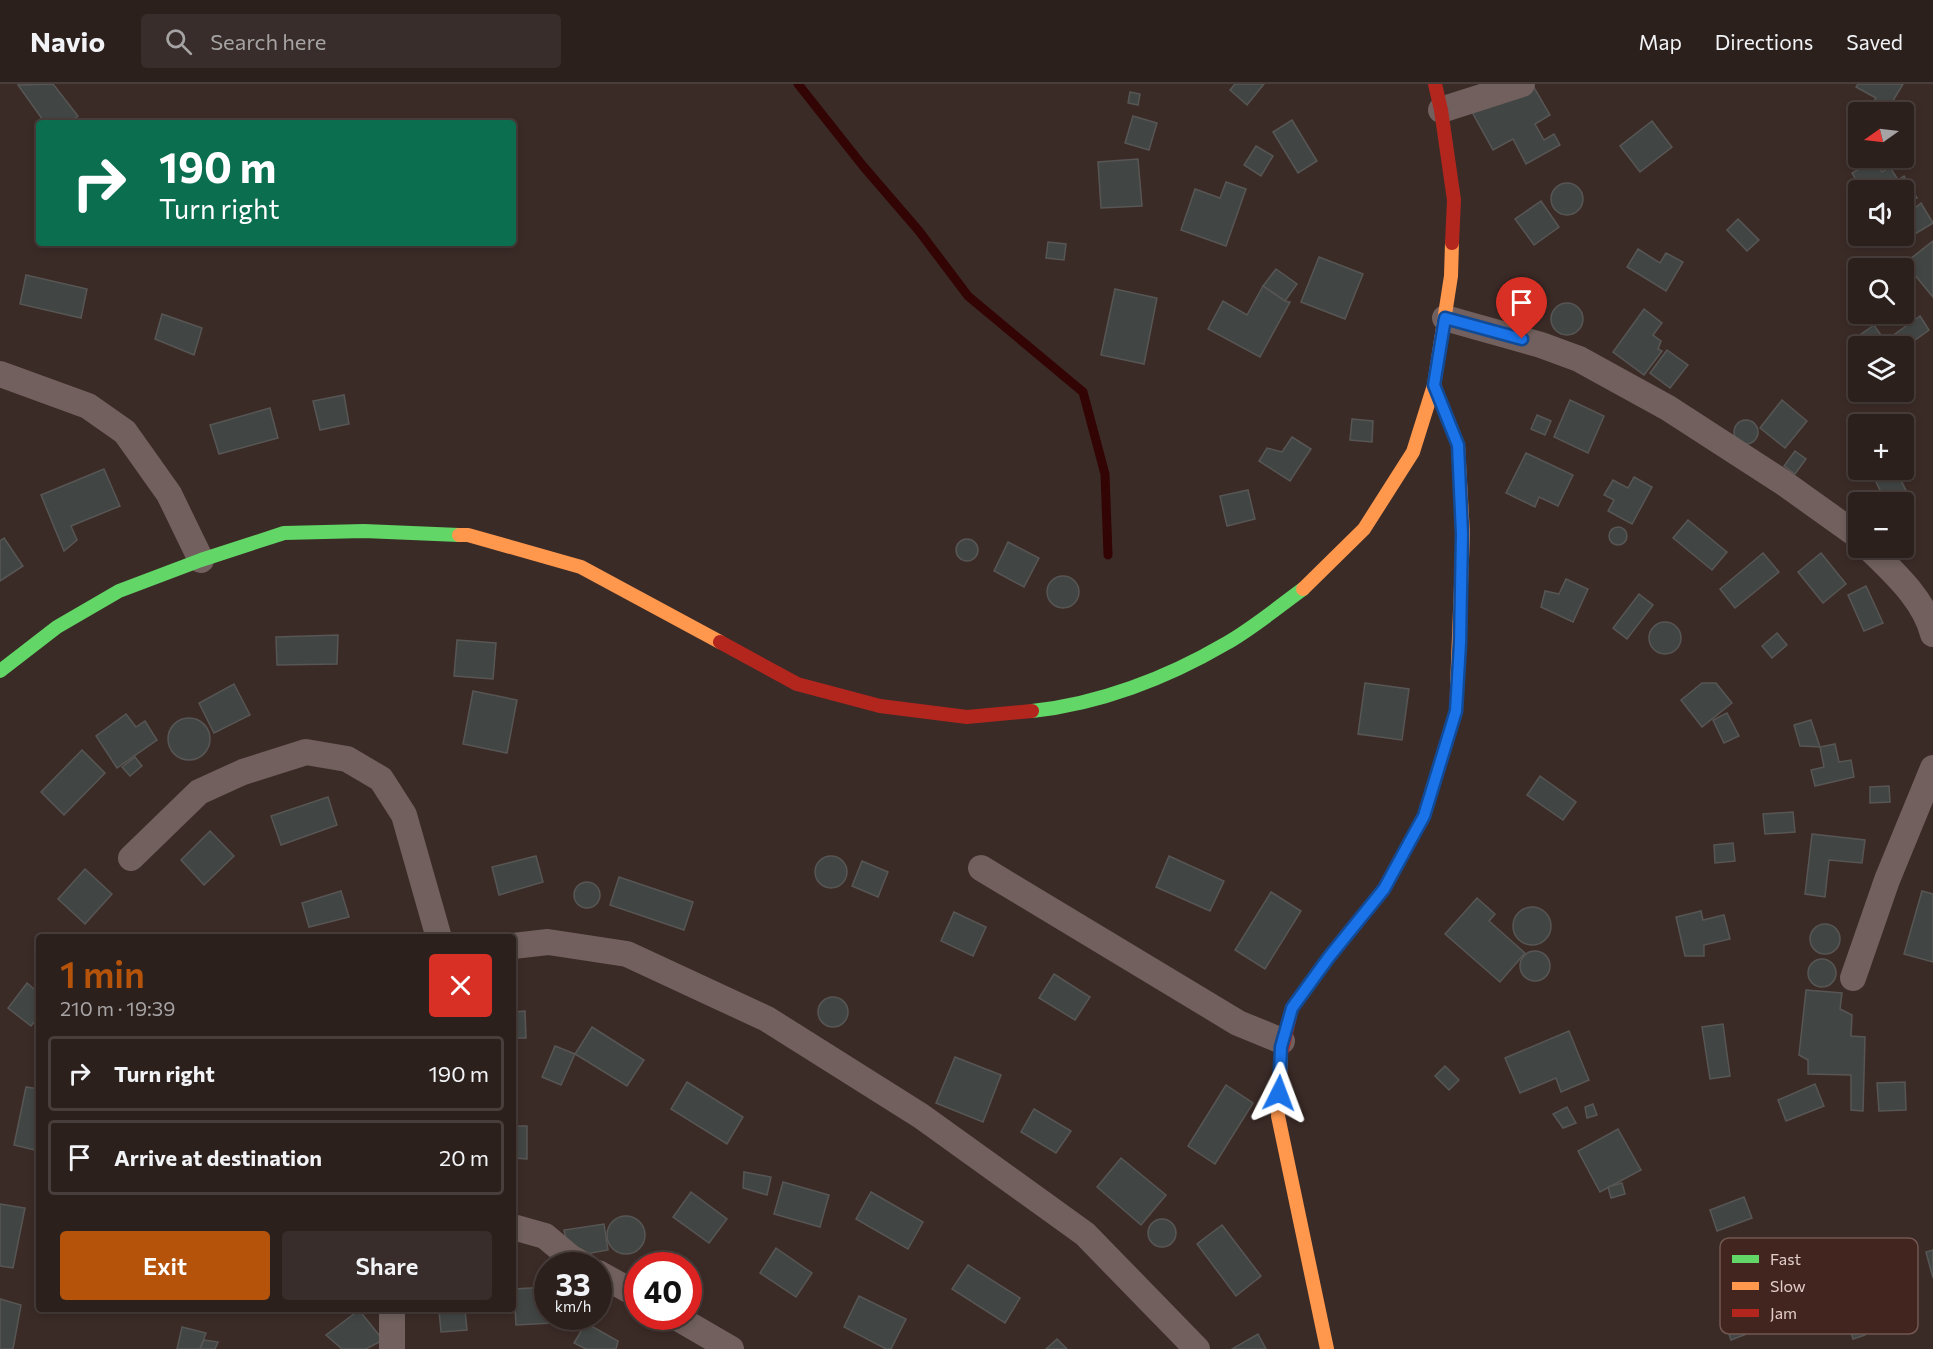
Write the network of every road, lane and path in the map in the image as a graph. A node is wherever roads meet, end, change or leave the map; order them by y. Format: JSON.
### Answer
{"nodes":[{"id":1,"x":1435,"y":84,"type":"edge"},
{"id":2,"x":1522,"y":84,"type":"edge"},
{"id":3,"x":1441,"y":110,"type":"junction"},
{"id":4,"x":1445,"y":318,"type":"junction"},
{"id":5,"x":0,"y":374,"type":"edge"},
{"id":6,"x":1434,"y":385,"type":"junction"},
{"id":7,"x":1848,"y":529,"type":"edge"},
{"id":8,"x":1879,"y":558,"type":"edge"},
{"id":9,"x":201,"y":560,"type":"junction"},
{"id":10,"x":1933,"y":634,"type":"edge"},
{"id":11,"x":0,"y":671,"type":"edge"},
{"id":12,"x":1933,"y":768,"type":"edge"},
{"id":13,"x":131,"y":858,"type":"dead end"},
{"id":14,"x":981,"y":868,"type":"dead end"},
{"id":15,"x":438,"y":934,"type":"edge"},
{"id":16,"x":516,"y":946,"type":"edge"},
{"id":17,"x":1853,"y":978,"type":"dead end"},
{"id":18,"x":1282,"y":1041,"type":"junction"},
{"id":19,"x":516,"y":1228,"type":"edge"},
{"id":20,"x":564,"y":1252,"type":"edge"},
{"id":21,"x":392,"y":1312,"type":"edge"},
{"id":22,"x":698,"y":1330,"type":"edge"},
{"id":23,"x":392,"y":1349,"type":"edge"},
{"id":24,"x":731,"y":1349,"type":"edge"},
{"id":25,"x":1197,"y":1349,"type":"edge"},
{"id":26,"x":1327,"y":1349,"type":"edge"}],
"edges":[{"from":1,"to":3,"type":"street"},
{"from":2,"to":3,"type":"street"},
{"from":3,"to":4,"type":"street"},
{"from":4,"to":6,"type":"street"},
{"from":4,"to":7,"type":"street"},
{"from":5,"to":9,"type":"street"},
{"from":6,"to":9,"type":"street"},
{"from":6,"to":18,"type":"street"},
{"from":8,"to":10,"type":"street"},
{"from":9,"to":11,"type":"street"},
{"from":12,"to":17,"type":"street"},
{"from":13,"to":15,"type":"street"},
{"from":14,"to":18,"type":"street"},
{"from":16,"to":25,"type":"street"},
{"from":18,"to":26,"type":"street"},
{"from":19,"to":20,"type":"street"},
{"from":21,"to":23,"type":"street"},
{"from":22,"to":24,"type":"street"}]}
